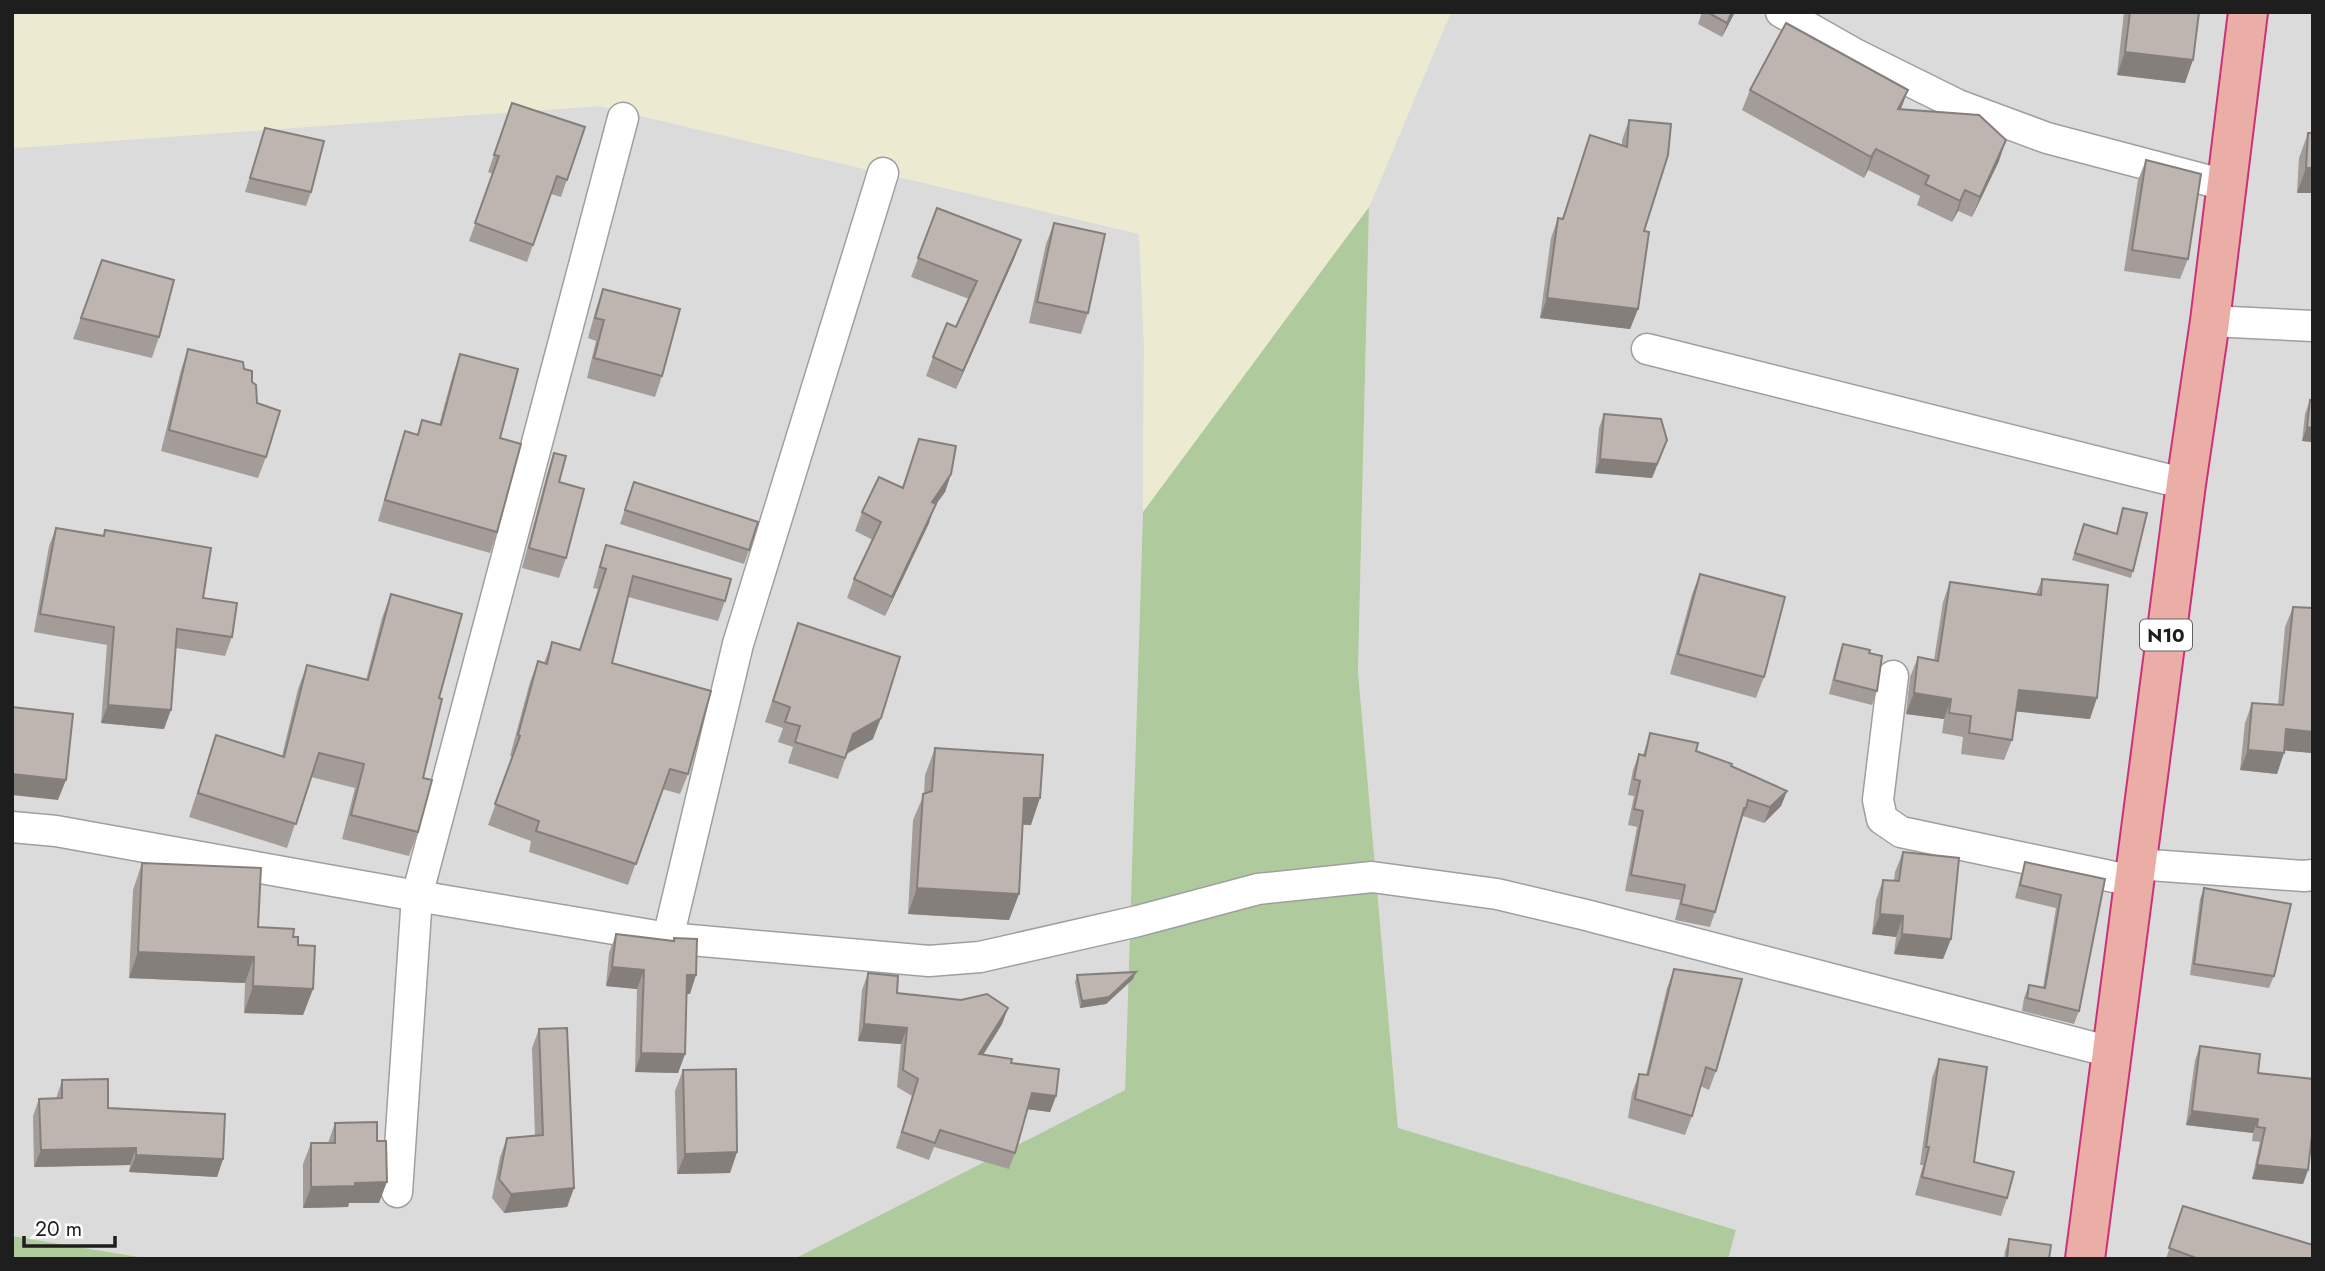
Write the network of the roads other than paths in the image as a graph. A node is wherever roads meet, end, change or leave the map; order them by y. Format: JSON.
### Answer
{"nodes":[{"id":1,"x":1781,"y":12,"type":"edge"},
{"id":2,"x":2248,"y":12,"type":"edge"},
{"id":3,"x":623,"y":118,"type":"dead end"},
{"id":4,"x":883,"y":173,"type":"dead end"},
{"id":5,"x":2225,"y":185,"type":"junction"},
{"id":6,"x":2210,"y":321,"type":"junction"},
{"id":7,"x":2313,"y":326,"type":"edge"},
{"id":8,"x":1647,"y":349,"type":"dead end"},
{"id":9,"x":2186,"y":484,"type":"junction"},
{"id":10,"x":1893,"y":676,"type":"dead end"},
{"id":11,"x":12,"y":827,"type":"edge"},
{"id":12,"x":2135,"y":873,"type":"junction"},
{"id":13,"x":2313,"y":875,"type":"edge"},
{"id":14,"x":417,"y":896,"type":"junction"},
{"id":15,"x":668,"y":938,"type":"junction"},
{"id":16,"x":2111,"y":1052,"type":"junction"},
{"id":17,"x":397,"y":1192,"type":"dead end"},
{"id":18,"x":2085,"y":1259,"type":"edge"}],
"edges":[{"from":1,"to":5,"type":"street"},
{"from":2,"to":5,"type":"highway","number":"N10"},
{"from":3,"to":14,"type":"street"},
{"from":4,"to":15,"type":"street"},
{"from":5,"to":6,"type":"highway","number":"N10"},
{"from":6,"to":7,"type":"street"},
{"from":6,"to":9,"type":"highway","number":"N10"},
{"from":8,"to":9,"type":"street"},
{"from":9,"to":12,"type":"highway","number":"N10"},
{"from":10,"to":12,"type":"street"},
{"from":11,"to":14,"type":"street"},
{"from":12,"to":13,"type":"street"},
{"from":12,"to":16,"type":"highway","number":"N10"},
{"from":14,"to":15,"type":"street"},
{"from":14,"to":17,"type":"street"},
{"from":15,"to":16,"type":"street"},
{"from":16,"to":18,"type":"highway","number":"N10"}]}
